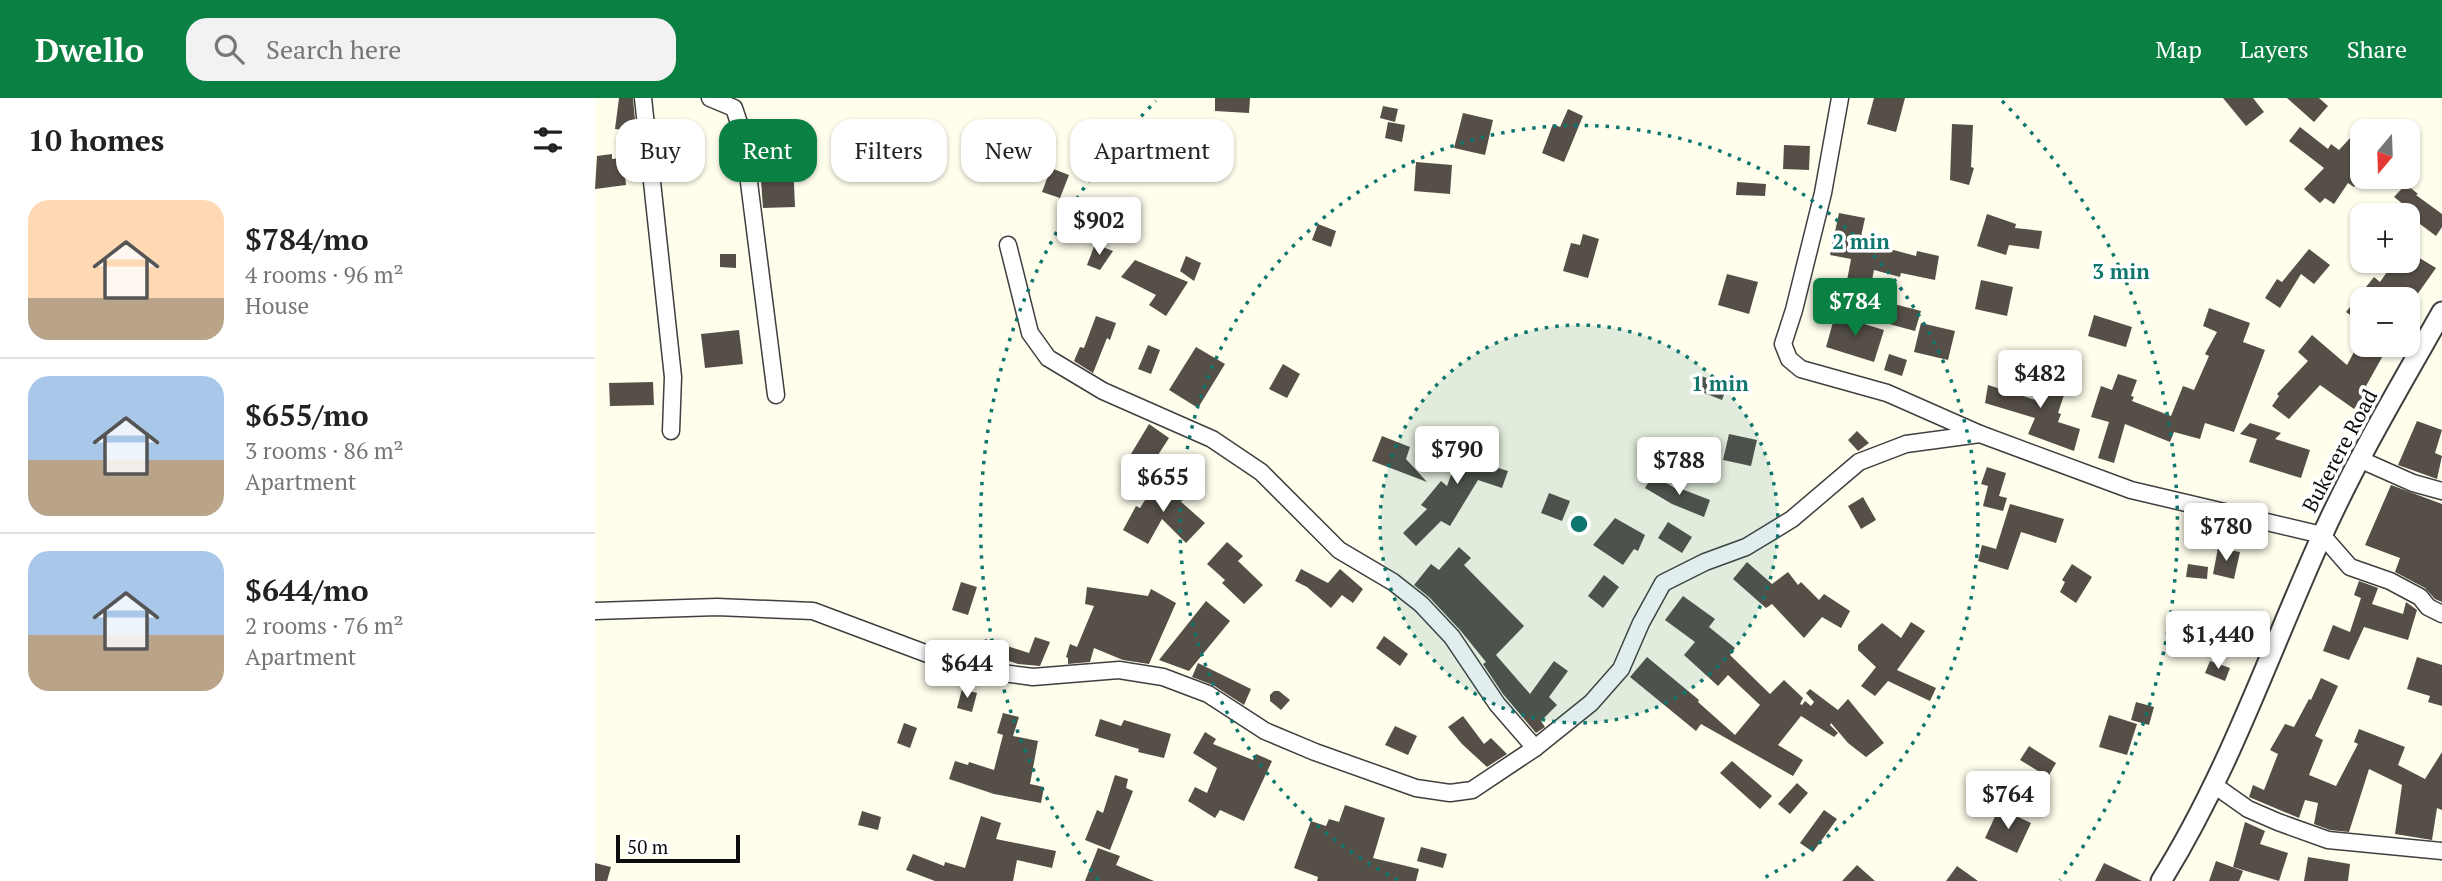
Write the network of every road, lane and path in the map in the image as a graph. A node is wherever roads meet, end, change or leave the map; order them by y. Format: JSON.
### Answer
{"nodes":[{"id":1,"x":643,"y":98,"type":"edge"},
{"id":2,"x":711,"y":98,"type":"edge"},
{"id":3,"x":1840,"y":98,"type":"edge"},
{"id":4,"x":1008,"y":245,"type":"dead end"},
{"id":5,"x":2442,"y":312,"type":"edge"},
{"id":6,"x":776,"y":395,"type":"dead end"},
{"id":7,"x":671,"y":431,"type":"dead end"},
{"id":8,"x":1980,"y":434,"type":"junction"},
{"id":9,"x":2359,"y":459,"type":"junction"},
{"id":10,"x":2442,"y":491,"type":"edge"},
{"id":11,"x":2322,"y":535,"type":"junction"},
{"id":12,"x":595,"y":611,"type":"edge"},
{"id":13,"x":2442,"y":614,"type":"edge"},
{"id":14,"x":1535,"y":748,"type":"junction"},
{"id":15,"x":2214,"y":785,"type":"junction"},
{"id":16,"x":2442,"y":851,"type":"edge"},
{"id":17,"x":2161,"y":881,"type":"edge"}],
"edges":[{"from":1,"to":7,"type":"street"},
{"from":2,"to":6,"type":"street"},
{"from":3,"to":8,"type":"street"},
{"from":4,"to":14,"type":"street"},
{"from":5,"to":9,"type":"street","name":"Bukerere Road"},
{"from":8,"to":11,"type":"street"},
{"from":8,"to":14,"type":"street"},
{"from":9,"to":10,"type":"street"},
{"from":9,"to":11,"type":"street","name":"Bukerere Road"},
{"from":11,"to":13,"type":"street"},
{"from":11,"to":15,"type":"street","name":"Bukerere Road"},
{"from":12,"to":14,"type":"street"},
{"from":15,"to":16,"type":"street"},
{"from":15,"to":17,"type":"street","name":"Bukerere Road"}]}
